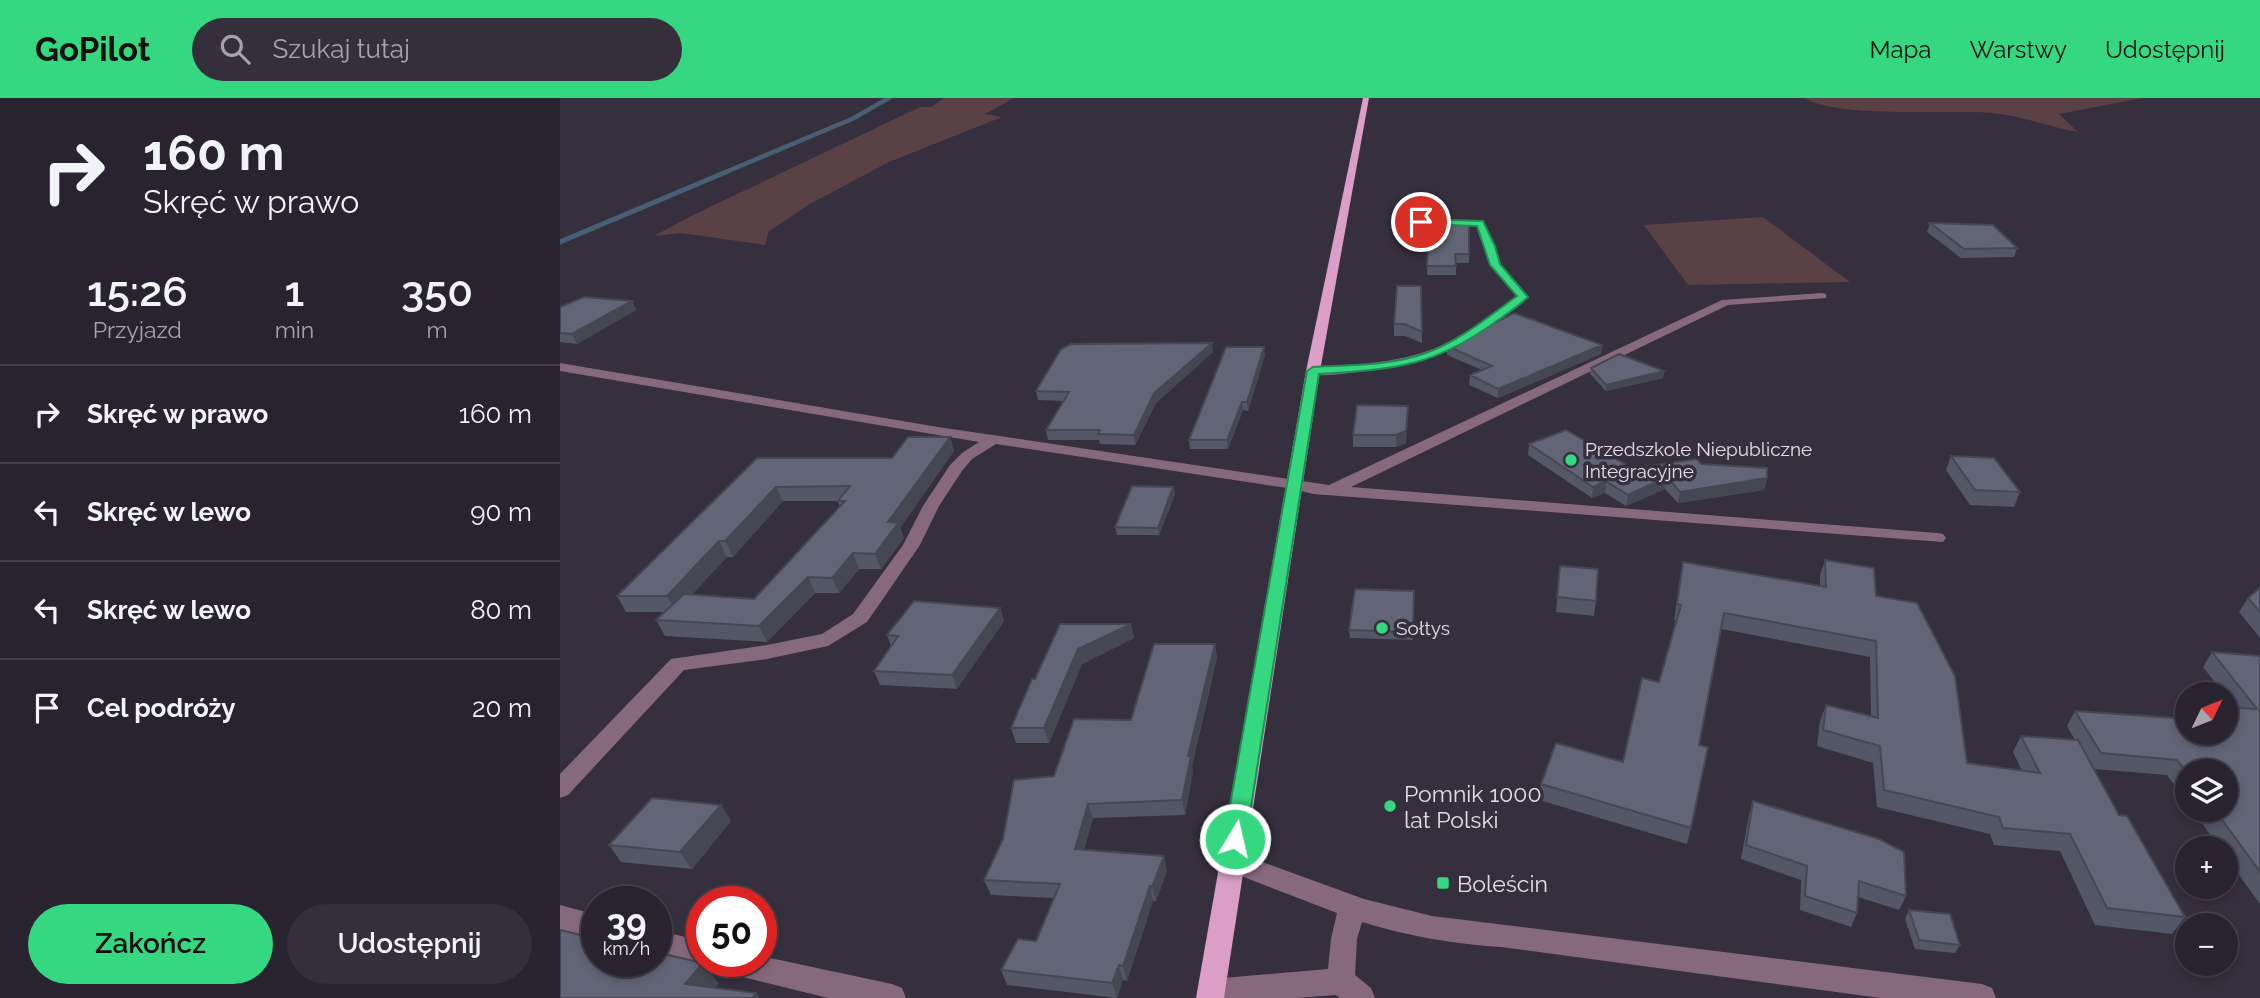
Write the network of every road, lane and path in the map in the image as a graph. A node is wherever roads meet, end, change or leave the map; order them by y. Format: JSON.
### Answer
{"nodes":[{"id":1,"x":1366,"y":98,"type":"edge"},
{"id":2,"x":1421,"y":222,"type":"dead end"},
{"id":3,"x":1822,"y":296,"type":"dead end"},
{"id":4,"x":560,"y":367,"type":"edge"},
{"id":5,"x":1313,"y":371,"type":"junction"},
{"id":6,"x":992,"y":440,"type":"junction"},
{"id":7,"x":1295,"y":484,"type":"junction"},
{"id":8,"x":1330,"y":490,"type":"junction"},
{"id":9,"x":1937,"y":538,"type":"dead end"},
{"id":10,"x":560,"y":789,"type":"edge"},
{"id":11,"x":1232,"y":862,"type":"junction"},
{"id":12,"x":1352,"y":908,"type":"junction"},
{"id":13,"x":560,"y":917,"type":"edge"},
{"id":14,"x":581,"y":923,"type":"edge"},
{"id":15,"x":777,"y":972,"type":"edge"},
{"id":16,"x":1351,"y":990,"type":"edge"},
{"id":17,"x":1211,"y":995,"type":"edge"},
{"id":18,"x":892,"y":998,"type":"edge"},
{"id":19,"x":1982,"y":998,"type":"edge"}],
"edges":[{"from":1,"to":5,"type":"main road"},
{"from":2,"to":5,"type":"street"},
{"from":3,"to":8,"type":"street"},
{"from":4,"to":6,"type":"street"},
{"from":5,"to":7,"type":"main road"},
{"from":6,"to":7,"type":"street"},
{"from":6,"to":10,"type":"street"},
{"from":7,"to":8,"type":"street"},
{"from":7,"to":11,"type":"main road"},
{"from":8,"to":9,"type":"street"},
{"from":11,"to":12,"type":"street"},
{"from":11,"to":17,"type":"main road"},
{"from":12,"to":16,"type":"street"},
{"from":12,"to":19,"type":"street"},
{"from":13,"to":14,"type":"street"},
{"from":15,"to":18,"type":"street"},
{"from":16,"to":17,"type":"street"}]}
